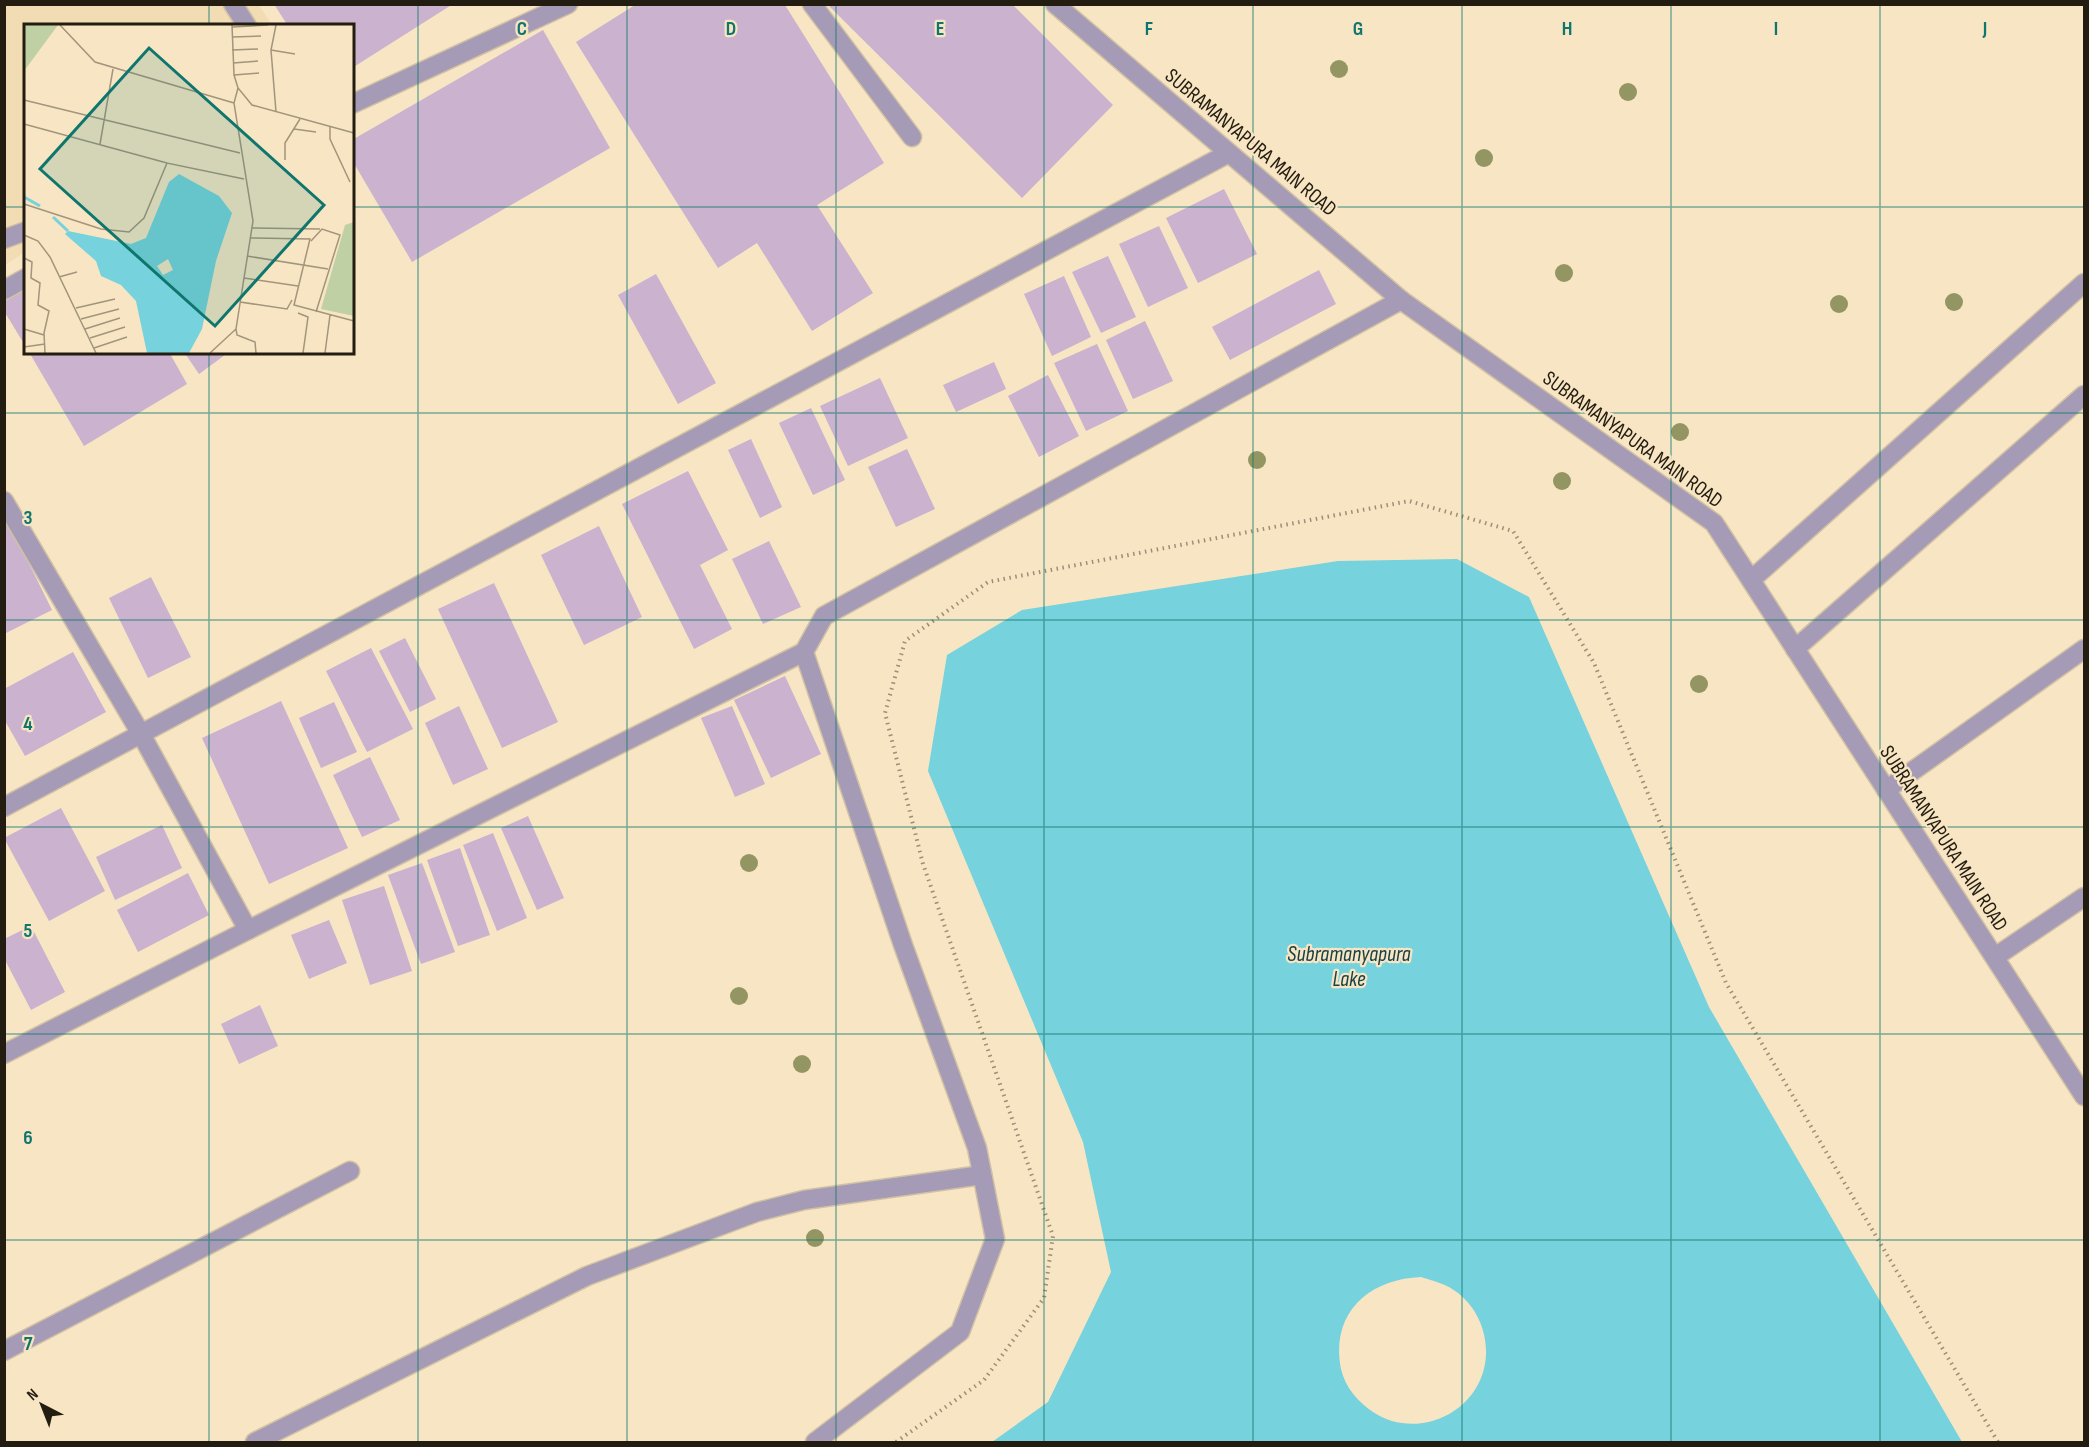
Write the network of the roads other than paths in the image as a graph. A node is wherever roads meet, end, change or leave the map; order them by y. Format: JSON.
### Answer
{"nodes":[{"id":1,"x":233,"y":4,"type":"edge"},
{"id":2,"x":568,"y":4,"type":"edge"},
{"id":3,"x":812,"y":4,"type":"edge"},
{"id":4,"x":1054,"y":4,"type":"edge"},
{"id":5,"x":246,"y":24,"type":"edge"},
{"id":6,"x":354,"y":103,"type":"edge"},
{"id":7,"x":912,"y":137,"type":"dead end"},
{"id":8,"x":1228,"y":153,"type":"junction"},
{"id":9,"x":24,"y":232,"type":"edge"},
{"id":10,"x":4,"y":238,"type":"edge"},
{"id":11,"x":24,"y":279,"type":"edge"},
{"id":12,"x":2085,"y":283,"type":"edge"},
{"id":13,"x":4,"y":290,"type":"edge"},
{"id":14,"x":1401,"y":300,"type":"junction"},
{"id":15,"x":2085,"y":395,"type":"edge"},
{"id":16,"x":4,"y":501,"type":"edge"},
{"id":17,"x":1751,"y":580,"type":"junction"},
{"id":18,"x":2085,"y":649,"type":"edge"},
{"id":19,"x":1795,"y":650,"type":"junction"},
{"id":20,"x":804,"y":652,"type":"junction"},
{"id":21,"x":141,"y":735,"type":"junction"},
{"id":22,"x":1886,"y":790,"type":"junction"},
{"id":23,"x":4,"y":807,"type":"edge"},
{"id":24,"x":2085,"y":897,"type":"edge"},
{"id":25,"x":248,"y":930,"type":"junction"},
{"id":26,"x":1995,"y":957,"type":"junction"},
{"id":27,"x":4,"y":1054,"type":"edge"},
{"id":28,"x":2085,"y":1096,"type":"edge"},
{"id":29,"x":350,"y":1171,"type":"dead end"},
{"id":30,"x":982,"y":1175,"type":"junction"},
{"id":31,"x":4,"y":1351,"type":"edge"},
{"id":32,"x":255,"y":1443,"type":"edge"},
{"id":33,"x":815,"y":1443,"type":"edge"}],
"edges":[{"from":1,"to":5,"type":"street"},
{"from":2,"to":6,"type":"street"},
{"from":3,"to":7,"type":"street"},
{"from":4,"to":8,"type":"street","name":"SUBRAMANYAPURA MAIN ROAD"},
{"from":8,"to":14,"type":"street","name":"SUBRAMANYAPURA MAIN ROAD"},
{"from":8,"to":21,"type":"street"},
{"from":9,"to":10,"type":"street"},
{"from":11,"to":13,"type":"street"},
{"from":12,"to":17,"type":"street"},
{"from":14,"to":17,"type":"street","name":"SUBRAMANYAPURA MAIN ROAD"},
{"from":14,"to":20,"type":"street"},
{"from":15,"to":19,"type":"street"},
{"from":16,"to":21,"type":"street"},
{"from":17,"to":19,"type":"street","name":"SUBRAMANYAPURA MAIN ROAD"},
{"from":18,"to":22,"type":"street"},
{"from":19,"to":22,"type":"street","name":"SUBRAMANYAPURA MAIN ROAD"},
{"from":20,"to":25,"type":"street"},
{"from":20,"to":30,"type":"street"},
{"from":21,"to":23,"type":"street"},
{"from":21,"to":25,"type":"street"},
{"from":22,"to":26,"type":"street","name":"SUBRAMANYAPURA MAIN ROAD"},
{"from":24,"to":26,"type":"street"},
{"from":25,"to":27,"type":"street"},
{"from":26,"to":28,"type":"street","name":"SUBRAMANYAPURA MAIN ROAD"},
{"from":29,"to":31,"type":"street"},
{"from":30,"to":32,"type":"street"},
{"from":30,"to":33,"type":"street"}]}
